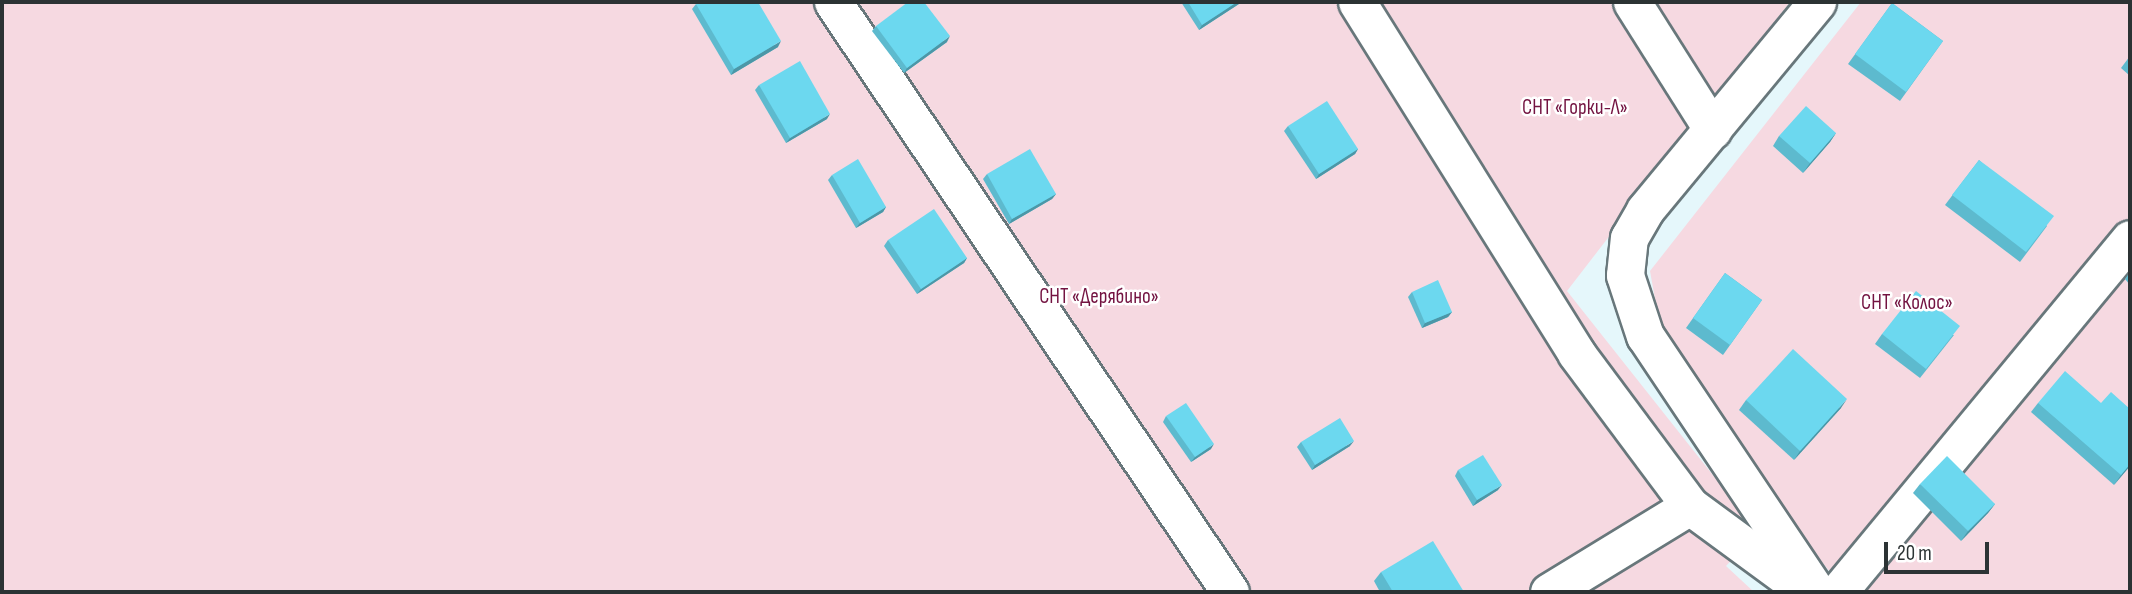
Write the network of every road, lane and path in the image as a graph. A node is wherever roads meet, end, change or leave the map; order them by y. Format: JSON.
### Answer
{"nodes":[{"id":1,"x":833,"y":2,"type":"edge"},
{"id":2,"x":1357,"y":2,"type":"edge"},
{"id":3,"x":1632,"y":2,"type":"edge"},
{"id":4,"x":1817,"y":2,"type":"edge"},
{"id":5,"x":1713,"y":130,"type":"junction"},
{"id":6,"x":2130,"y":239,"type":"edge"},
{"id":7,"x":1690,"y":506,"type":"junction"},
{"id":8,"x":1230,"y":592,"type":"edge"},
{"id":9,"x":1549,"y":592,"type":"edge"},
{"id":10,"x":1807,"y":592,"type":"edge"},
{"id":11,"x":1816,"y":592,"type":"edge"},
{"id":12,"x":1838,"y":592,"type":"edge"}],
"edges":[{"from":1,"to":8,"type":"street"},
{"from":2,"to":7,"type":"street"},
{"from":3,"to":5,"type":"street"},
{"from":4,"to":5,"type":"street"},
{"from":5,"to":11,"type":"street"},
{"from":6,"to":12,"type":"street"},
{"from":7,"to":9,"type":"street"},
{"from":7,"to":10,"type":"street"}]}
